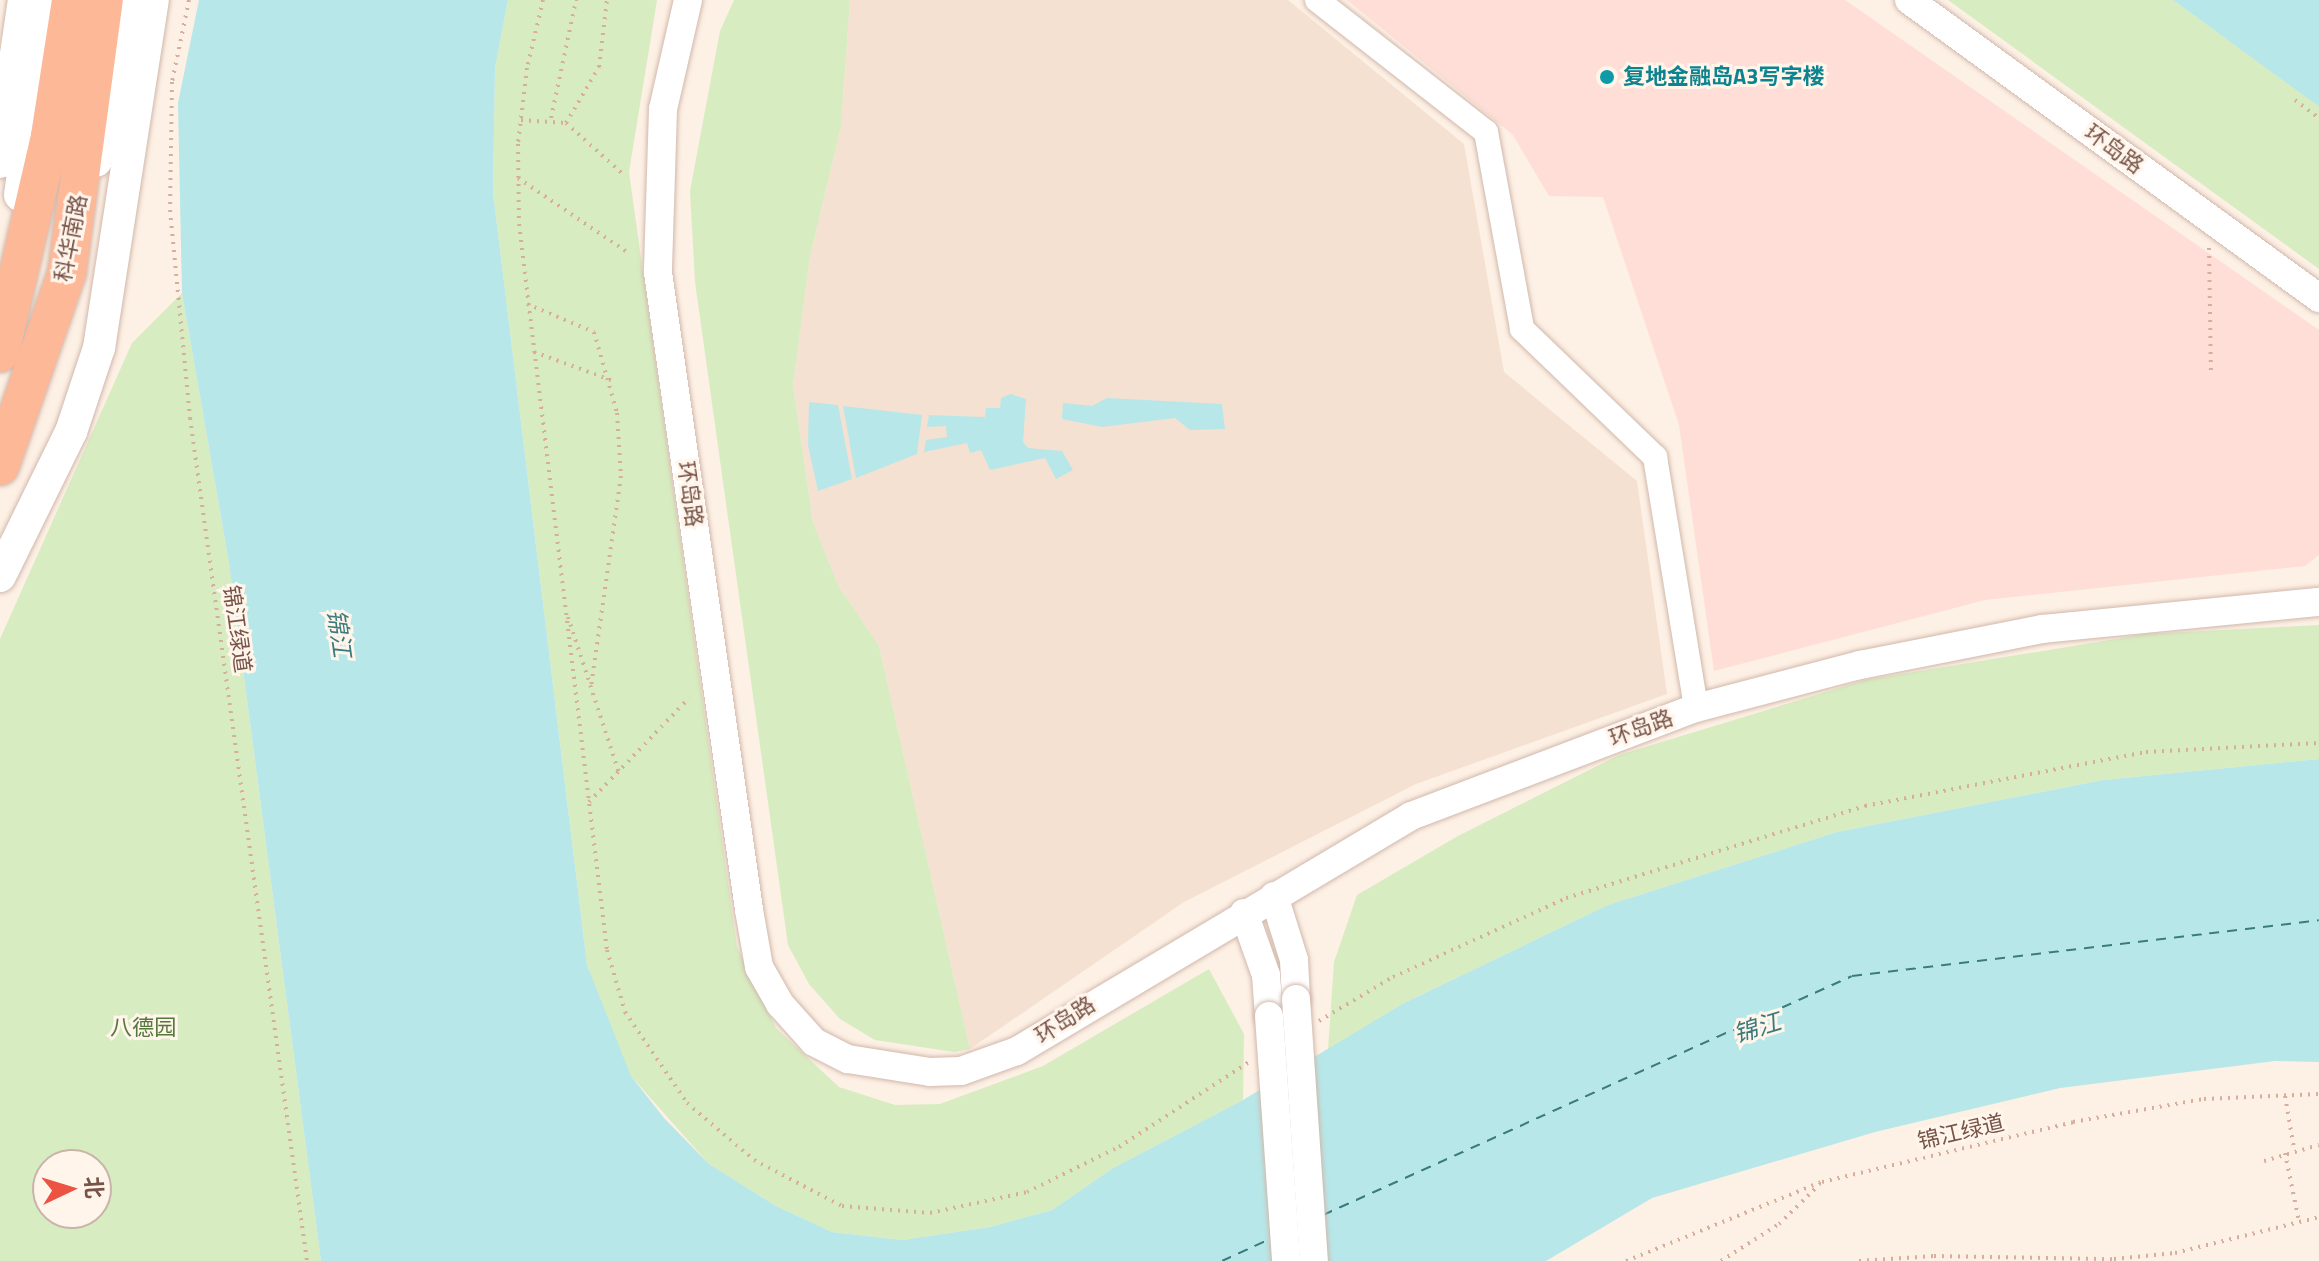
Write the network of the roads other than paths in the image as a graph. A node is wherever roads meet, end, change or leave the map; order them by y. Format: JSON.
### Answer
{"nodes":[{"id":1,"x":24,"y":0,"type":"edge"},
{"id":2,"x":46,"y":0,"type":"edge"},
{"id":3,"x":71,"y":0,"type":"edge"},
{"id":4,"x":104,"y":0,"type":"edge"},
{"id":5,"x":128,"y":0,"type":"edge"},
{"id":6,"x":153,"y":0,"type":"edge"},
{"id":7,"x":688,"y":0,"type":"edge"},
{"id":8,"x":1317,"y":0,"type":"edge"},
{"id":9,"x":1909,"y":0,"type":"edge"},
{"id":10,"x":0,"y":162,"type":"edge"},
{"id":11,"x":21,"y":267,"type":"junction"},
{"id":12,"x":67,"y":272,"type":"junction"},
{"id":13,"x":2319,"y":298,"type":"edge"},
{"id":14,"x":0,"y":353,"type":"edge"},
{"id":15,"x":0,"y":466,"type":"edge"},
{"id":16,"x":0,"y":576,"type":"edge"},
{"id":17,"x":2318,"y":602,"type":"edge"},
{"id":18,"x":1696,"y":708,"type":"junction"},
{"id":19,"x":1274,"y":896,"type":"junction"},
{"id":20,"x":1244,"y":913,"type":"junction"},
{"id":21,"x":1286,"y":1261,"type":"edge"},
{"id":22,"x":1314,"y":1261,"type":"edge"}],
"edges":[{"from":1,"to":10,"type":"main road"},
{"from":2,"to":11,"type":"main road"},
{"from":3,"to":11,"type":"highway","name":"科华南路"},
{"from":4,"to":12,"type":"highway","name":"科华南路"},
{"from":5,"to":12,"type":"main road"},
{"from":6,"to":16,"type":"main road"},
{"from":7,"to":20,"type":"street","name":"环岛路"},
{"from":8,"to":18,"type":"street"},
{"from":9,"to":13,"type":"street","name":"环岛路"},
{"from":11,"to":14,"type":"highway","name":"科华南路"},
{"from":12,"to":15,"type":"highway","name":"科华南路"},
{"from":17,"to":18,"type":"street","name":"环岛路"},
{"from":18,"to":19,"type":"street","name":"环岛路"},
{"from":19,"to":20,"type":"street","name":"环岛路"},
{"from":19,"to":22,"type":"street","bridge":true},
{"from":20,"to":21,"type":"street","bridge":true}]}
